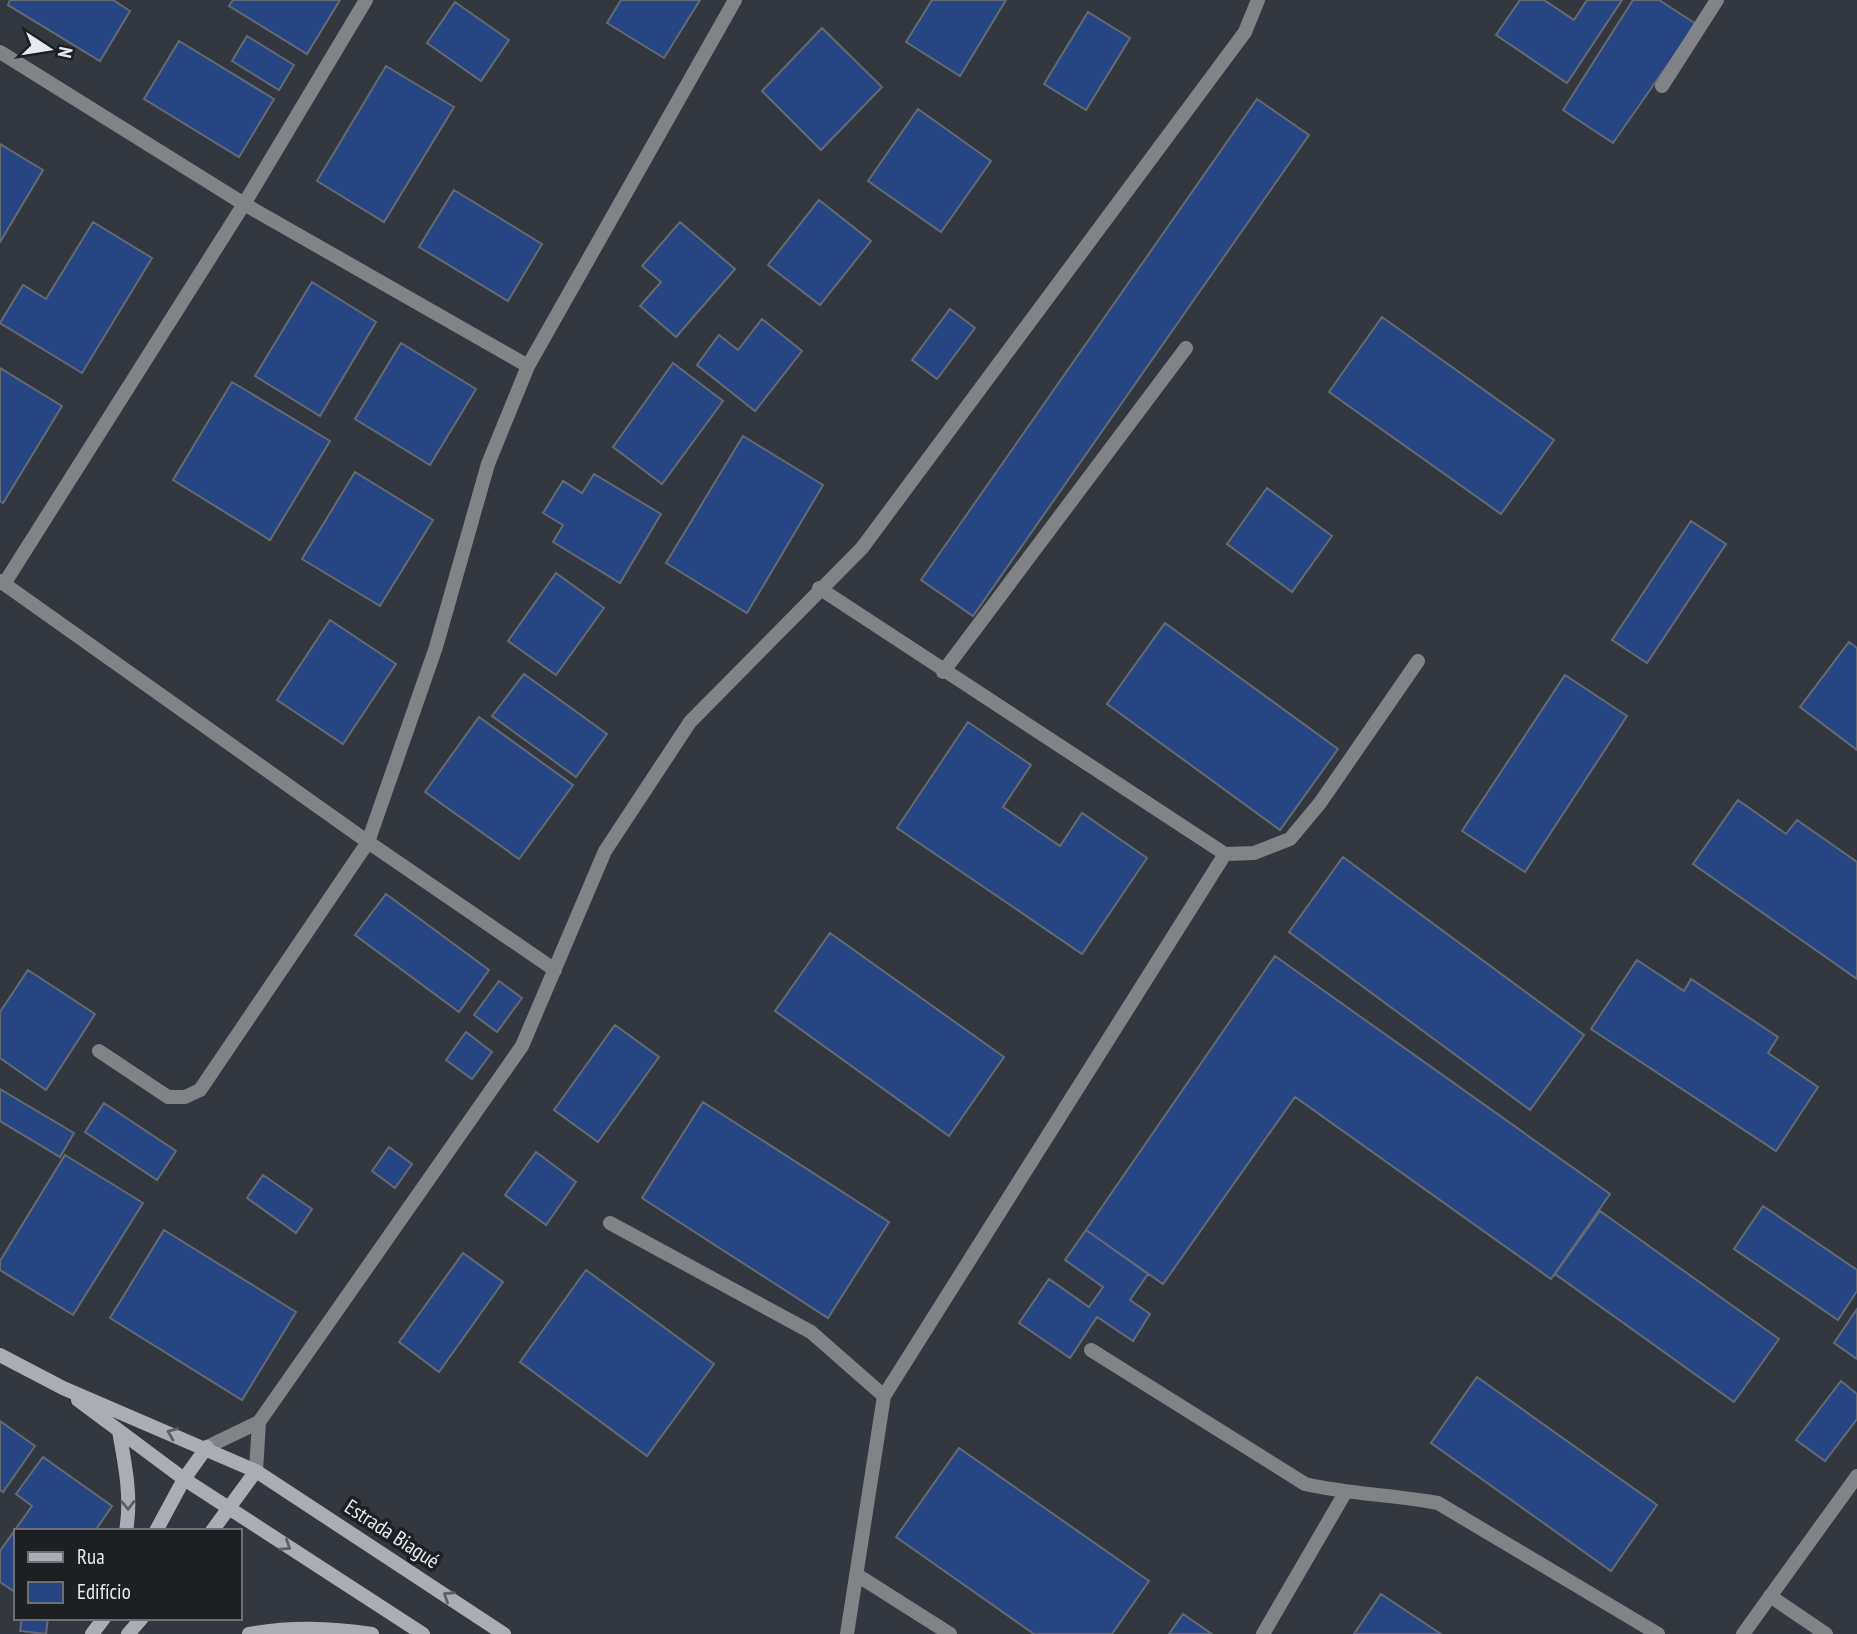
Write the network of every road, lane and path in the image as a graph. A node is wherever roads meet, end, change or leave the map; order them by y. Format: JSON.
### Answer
{"nodes":[{"id":1,"x":366,"y":0,"type":"edge"},
{"id":2,"x":735,"y":0,"type":"edge"},
{"id":3,"x":1258,"y":0,"type":"edge"},
{"id":4,"x":1717,"y":0,"type":"edge"},
{"id":5,"x":0,"y":52,"type":"edge"},
{"id":6,"x":1662,"y":86,"type":"dead end"},
{"id":7,"x":244,"y":204,"type":"junction"},
{"id":8,"x":1186,"y":348,"type":"dead end"},
{"id":9,"x":528,"y":366,"type":"junction"},
{"id":10,"x":2,"y":582,"type":"edge"},
{"id":11,"x":819,"y":588,"type":"junction"},
{"id":12,"x":1418,"y":661,"type":"dead end"},
{"id":13,"x":943,"y":671,"type":"junction"},
{"id":14,"x":368,"y":842,"type":"junction"},
{"id":15,"x":1225,"y":854,"type":"junction"},
{"id":16,"x":555,"y":970,"type":"junction"},
{"id":17,"x":99,"y":1051,"type":"dead end"},
{"id":18,"x":610,"y":1223,"type":"dead end"},
{"id":19,"x":1091,"y":1350,"type":"dead end"},
{"id":20,"x":0,"y":1354,"type":"edge"},
{"id":21,"x":63,"y":1388,"type":"junction"},
{"id":22,"x":884,"y":1396,"type":"junction"},
{"id":23,"x":259,"y":1422,"type":"junction"},
{"id":24,"x":119,"y":1431,"type":"junction"},
{"id":25,"x":207,"y":1447,"type":"junction"},
{"id":26,"x":256,"y":1471,"type":"junction"},
{"id":27,"x":1857,"y":1476,"type":"edge"},
{"id":28,"x":184,"y":1479,"type":"junction"},
{"id":29,"x":1345,"y":1493,"type":"junction"},
{"id":30,"x":229,"y":1509,"type":"junction"},
{"id":31,"x":125,"y":1529,"type":"edge"},
{"id":32,"x":157,"y":1529,"type":"edge"},
{"id":33,"x":214,"y":1529,"type":"edge"},
{"id":34,"x":856,"y":1575,"type":"junction"},
{"id":35,"x":1770,"y":1596,"type":"junction"},
{"id":36,"x":140,"y":1620,"type":"edge"},
{"id":37,"x":128,"y":1634,"type":"edge"},
{"id":38,"x":249,"y":1634,"type":"edge"},
{"id":39,"x":372,"y":1634,"type":"edge"},
{"id":40,"x":423,"y":1634,"type":"edge"},
{"id":41,"x":504,"y":1634,"type":"edge"},
{"id":42,"x":847,"y":1634,"type":"edge"},
{"id":43,"x":950,"y":1634,"type":"edge"},
{"id":44,"x":1264,"y":1634,"type":"edge"},
{"id":45,"x":1658,"y":1634,"type":"edge"},
{"id":46,"x":1743,"y":1634,"type":"edge"},
{"id":47,"x":1826,"y":1634,"type":"edge"}],
"edges":[{"from":1,"to":7,"type":"street"},
{"from":2,"to":9,"type":"street"},
{"from":3,"to":11,"type":"street"},
{"from":4,"to":6,"type":"street"},
{"from":5,"to":7,"type":"street"},
{"from":7,"to":9,"type":"street"},
{"from":7,"to":10,"type":"street"},
{"from":8,"to":13,"type":"street"},
{"from":9,"to":14,"type":"street"},
{"from":10,"to":14,"type":"street"},
{"from":11,"to":13,"type":"street"},
{"from":11,"to":16,"type":"street"},
{"from":12,"to":15,"type":"street"},
{"from":13,"to":15,"type":"street"},
{"from":14,"to":16,"type":"street"},
{"from":14,"to":17,"type":"street"},
{"from":15,"to":22,"type":"street"},
{"from":16,"to":23,"type":"street"},
{"from":18,"to":22,"type":"street"},
{"from":19,"to":29,"type":"street"},
{"from":20,"to":21,"type":"main road"},
{"from":21,"to":24,"type":"main road"},
{"from":25,"to":21,"type":"main road","name":"Estrada Biagué","one_way":true},
{"from":22,"to":34,"type":"street"},
{"from":23,"to":25,"type":"street"},
{"from":23,"to":26,"type":"street"},
{"from":24,"to":28,"type":"main road"},
{"from":24,"to":31,"type":"main road","one_way":true},
{"from":25,"to":26,"type":"main road","name":"Estrada Biagué"},
{"from":25,"to":28,"type":"main road"},
{"from":26,"to":30,"type":"main road"},
{"from":41,"to":26,"type":"main road","name":"Estrada Biagué","one_way":true},
{"from":27,"to":35,"type":"street"},
{"from":28,"to":30,"type":"main road"},
{"from":28,"to":32,"type":"main road"},
{"from":29,"to":44,"type":"street"},
{"from":29,"to":45,"type":"street"},
{"from":30,"to":33,"type":"main road"},
{"from":30,"to":40,"type":"main road","one_way":true},
{"from":34,"to":42,"type":"street"},
{"from":34,"to":43,"type":"street"},
{"from":35,"to":46,"type":"street"},
{"from":35,"to":47,"type":"street"},
{"from":36,"to":37,"type":"main road"},
{"from":38,"to":39,"type":"main road"}]}
